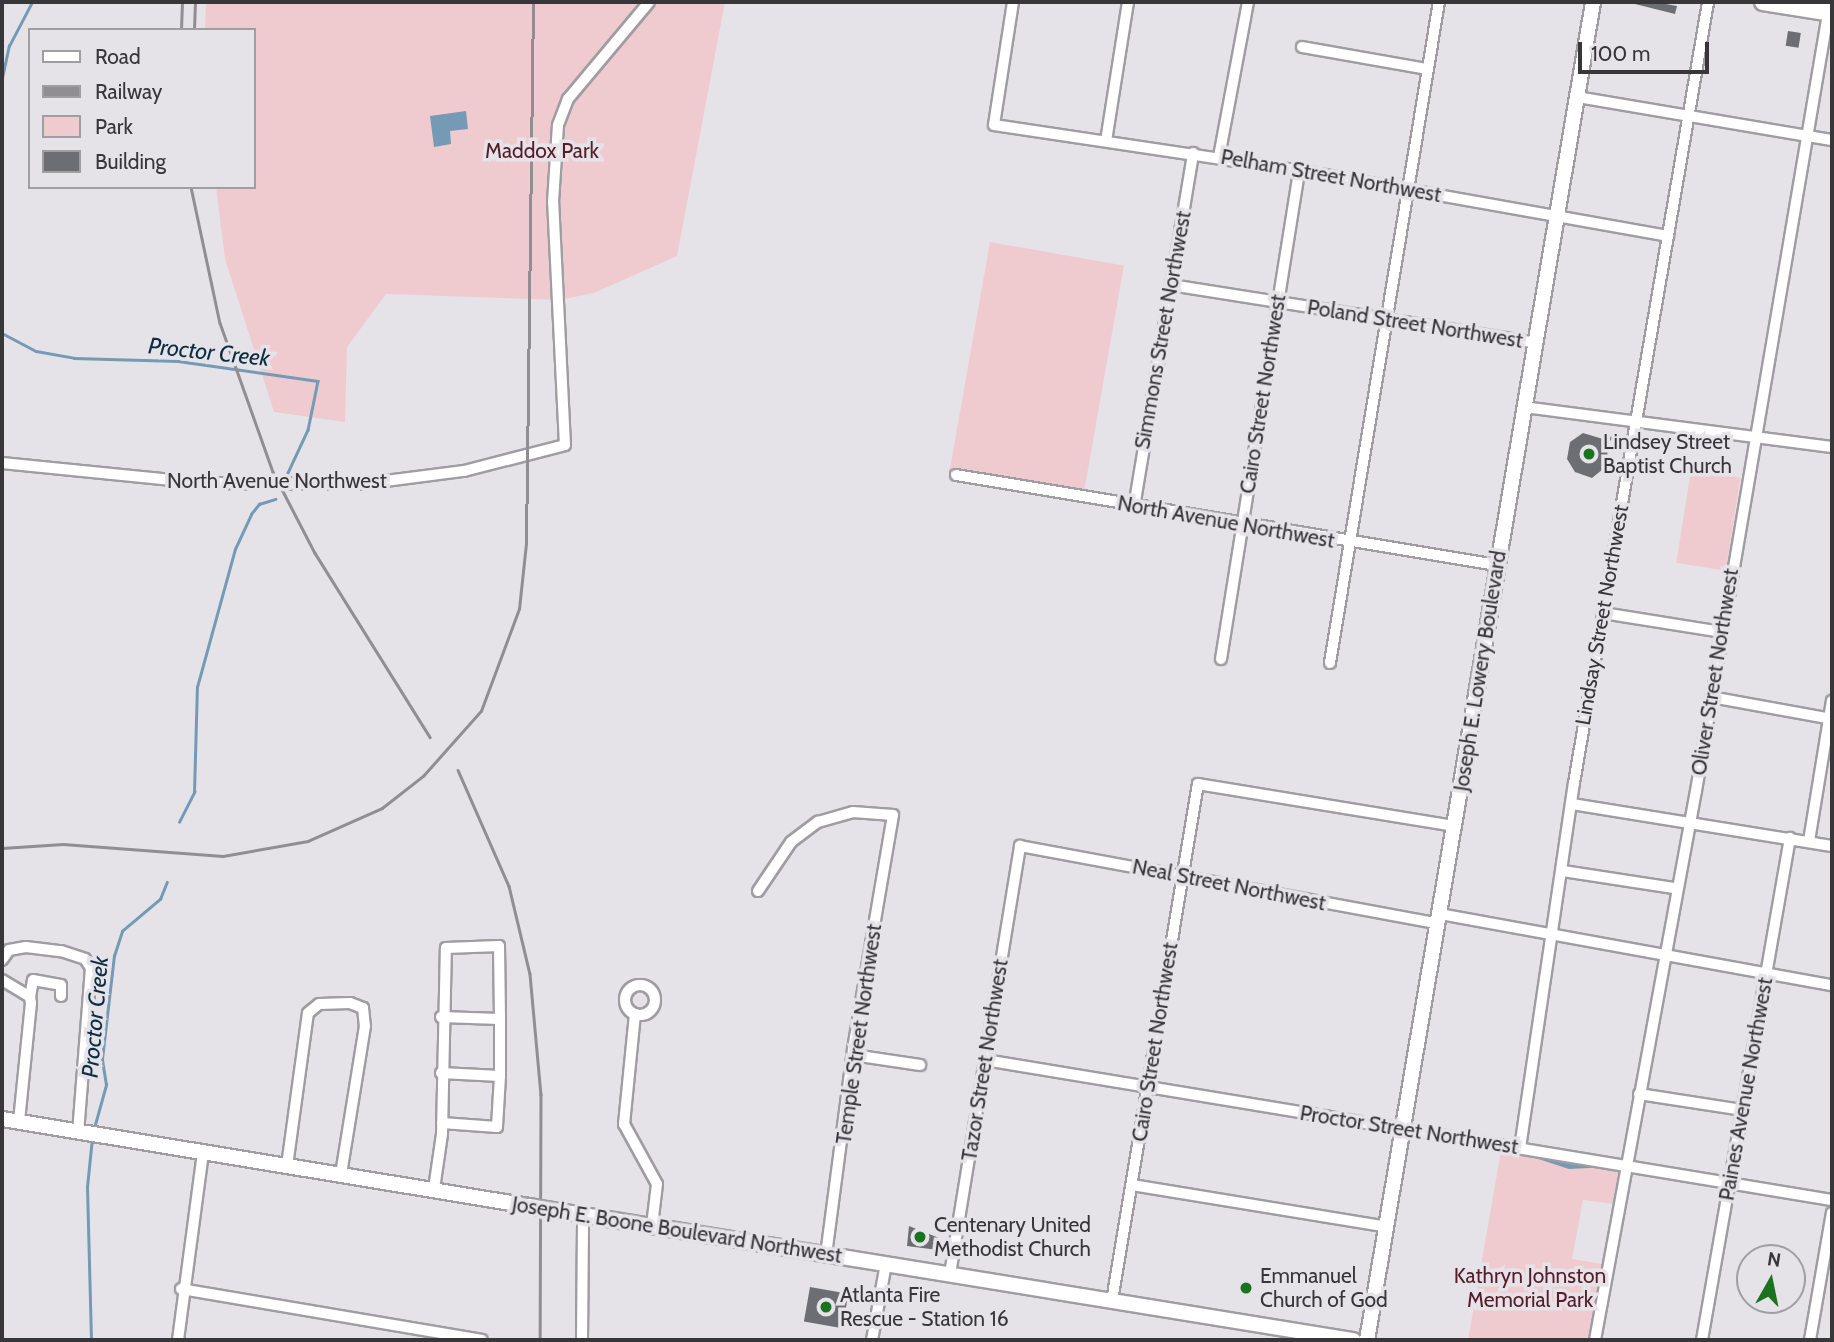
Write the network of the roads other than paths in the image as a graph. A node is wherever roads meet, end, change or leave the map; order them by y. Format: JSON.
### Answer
{"nodes":[{"id":1,"x":649,"y":2,"type":"edge"},
{"id":2,"x":1013,"y":2,"type":"edge"},
{"id":3,"x":1128,"y":2,"type":"edge"},
{"id":4,"x":1248,"y":2,"type":"edge"},
{"id":5,"x":1439,"y":2,"type":"edge"},
{"id":6,"x":1593,"y":2,"type":"edge"},
{"id":7,"x":1708,"y":2,"type":"edge"},
{"id":8,"x":1763,"y":2,"type":"edge"},
{"id":9,"x":1830,"y":9,"type":"edge"},
{"id":10,"x":1303,"y":47,"type":"dead end"},
{"id":11,"x":1427,"y":69,"type":"junction"},
{"id":12,"x":1577,"y":97,"type":"junction"},
{"id":13,"x":1689,"y":116,"type":"junction"},
{"id":14,"x":1808,"y":136,"type":"junction"},
{"id":15,"x":1832,"y":140,"type":"edge"},
{"id":16,"x":1106,"y":141,"type":"junction"},
{"id":17,"x":1193,"y":153,"type":"junction"},
{"id":18,"x":1219,"y":157,"type":"junction"},
{"id":19,"x":1299,"y":170,"type":"junction"},
{"id":20,"x":1405,"y":188,"type":"junction"},
{"id":21,"x":1557,"y":213,"type":"junction"},
{"id":22,"x":1668,"y":236,"type":"junction"},
{"id":23,"x":1171,"y":285,"type":"junction"},
{"id":24,"x":1277,"y":302,"type":"junction"},
{"id":25,"x":1385,"y":319,"type":"junction"},
{"id":26,"x":1536,"y":343,"type":"junction"},
{"id":27,"x":1524,"y":407,"type":"junction"},
{"id":28,"x":1635,"y":422,"type":"junction"},
{"id":29,"x":1755,"y":435,"type":"junction"},
{"id":30,"x":1832,"y":447,"type":"edge"},
{"id":31,"x":2,"y":463,"type":"edge"},
{"id":32,"x":956,"y":475,"type":"dead end"},
{"id":33,"x":1134,"y":507,"type":"junction"},
{"id":34,"x":1242,"y":526,"type":"junction"},
{"id":35,"x":1350,"y":543,"type":"junction"},
{"id":36,"x":1497,"y":565,"type":"junction"},
{"id":37,"x":1602,"y":613,"type":"junction"},
{"id":38,"x":1722,"y":632,"type":"junction"},
{"id":39,"x":1222,"y":659,"type":"dead end"},
{"id":40,"x":1330,"y":663,"type":"dead end"},
{"id":41,"x":1711,"y":697,"type":"junction"},
{"id":42,"x":1832,"y":702,"type":"edge"},
{"id":43,"x":1831,"y":718,"type":"edge"},
{"id":44,"x":1572,"y":804,"type":"junction"},
{"id":45,"x":1687,"y":821,"type":"junction"},
{"id":46,"x":1455,"y":826,"type":"junction"},
{"id":47,"x":1790,"y":838,"type":"junction"},
{"id":48,"x":1809,"y":841,"type":"junction"},
{"id":49,"x":1832,"y":845,"type":"edge"},
{"id":50,"x":1020,"y":846,"type":"joint"},
{"id":51,"x":1563,"y":871,"type":"junction"},
{"id":52,"x":1183,"y":877,"type":"junction"},
{"id":53,"x":1674,"y":888,"type":"junction"},
{"id":54,"x":758,"y":891,"type":"dead end"},
{"id":55,"x":1440,"y":919,"type":"junction"},
{"id":56,"x":1553,"y":935,"type":"junction"},
{"id":57,"x":1663,"y":955,"type":"junction"},
{"id":58,"x":2,"y":960,"type":"edge"},
{"id":59,"x":1766,"y":974,"type":"junction"},
{"id":60,"x":2,"y":980,"type":"edge"},
{"id":61,"x":1832,"y":985,"type":"edge"},
{"id":62,"x":61,"y":996,"type":"dead end"},
{"id":63,"x":30,"y":997,"type":"junction"},
{"id":64,"x":635,"y":1014,"type":"dead end"},
{"id":65,"x":441,"y":1017,"type":"junction"},
{"id":66,"x":500,"y":1019,"type":"junction"},
{"id":67,"x":853,"y":1055,"type":"junction"},
{"id":68,"x":985,"y":1060,"type":"junction"},
{"id":69,"x":920,"y":1065,"type":"dead end"},
{"id":70,"x":441,"y":1073,"type":"junction"},
{"id":71,"x":500,"y":1076,"type":"junction"},
{"id":72,"x":1148,"y":1087,"type":"junction"},
{"id":73,"x":1639,"y":1094,"type":"junction"},
{"id":74,"x":1742,"y":1110,"type":"junction"},
{"id":75,"x":2,"y":1119,"type":"edge"},
{"id":76,"x":19,"y":1122,"type":"junction"},
{"id":77,"x":442,"y":1123,"type":"junction"},
{"id":78,"x":1404,"y":1129,"type":"junction"},
{"id":79,"x":82,"y":1132,"type":"junction"},
{"id":80,"x":1520,"y":1148,"type":"junction"},
{"id":81,"x":203,"y":1152,"type":"junction"},
{"id":82,"x":1628,"y":1165,"type":"junction"},
{"id":83,"x":287,"y":1166,"type":"junction"},
{"id":84,"x":341,"y":1174,"type":"junction"},
{"id":85,"x":1730,"y":1183,"type":"junction"},
{"id":86,"x":1132,"y":1185,"type":"junction"},
{"id":87,"x":434,"y":1189,"type":"junction"},
{"id":88,"x":1832,"y":1200,"type":"edge"},
{"id":89,"x":1832,"y":1213,"type":"edge"},
{"id":90,"x":583,"y":1215,"type":"junction"},
{"id":91,"x":652,"y":1226,"type":"junction"},
{"id":92,"x":1388,"y":1227,"type":"junction"},
{"id":93,"x":827,"y":1254,"type":"junction"},
{"id":94,"x":886,"y":1264,"type":"junction"},
{"id":95,"x":950,"y":1274,"type":"junction"},
{"id":96,"x":181,"y":1289,"type":"junction"},
{"id":97,"x":1112,"y":1301,"type":"junction"},
{"id":98,"x":420,"y":1328,"type":"junction"},
{"id":99,"x":178,"y":1340,"type":"edge"},
{"id":100,"x":419,"y":1340,"type":"edge"},
{"id":101,"x":482,"y":1340,"type":"edge"},
{"id":102,"x":582,"y":1340,"type":"edge"},
{"id":103,"x":872,"y":1340,"type":"edge"},
{"id":104,"x":1353,"y":1340,"type":"edge"},
{"id":105,"x":1367,"y":1340,"type":"edge"},
{"id":106,"x":1595,"y":1340,"type":"edge"},
{"id":107,"x":1702,"y":1340,"type":"edge"},
{"id":108,"x":1810,"y":1340,"type":"edge"}],
"edges":[{"from":1,"to":31,"type":"street","name":"North Avenue Northwest"},
{"from":2,"to":16,"type":"street","name":"Pelham Street Northwest"},
{"from":3,"to":16,"type":"street"},
{"from":4,"to":18,"type":"street"},
{"from":5,"to":11,"type":"street"},
{"from":6,"to":12,"type":"main road","name":"Joseph E. Lowery Boulevard"},
{"from":7,"to":13,"type":"street","name":"Lindsay Street Northwest"},
{"from":8,"to":9,"type":"main road"},
{"from":9,"to":14,"type":"street","name":"Oliver Street Northwest"},
{"from":10,"to":11,"type":"street"},
{"from":11,"to":20,"type":"street"},
{"from":12,"to":13,"type":"street"},
{"from":12,"to":21,"type":"main road","name":"Joseph E. Lowery Boulevard"},
{"from":13,"to":14,"type":"street"},
{"from":13,"to":22,"type":"street","name":"Lindsay Street Northwest"},
{"from":14,"to":15,"type":"street"},
{"from":14,"to":29,"type":"street","name":"Oliver Street Northwest"},
{"from":16,"to":17,"type":"street","name":"Pelham Street Northwest"},
{"from":17,"to":18,"type":"street","name":"Pelham Street Northwest"},
{"from":17,"to":23,"type":"street","name":"Simmons Street Northwest"},
{"from":18,"to":19,"type":"street","name":"Pelham Street Northwest"},
{"from":19,"to":20,"type":"street","name":"Pelham Street Northwest"},
{"from":19,"to":24,"type":"street","name":"Cairo Street Northwest"},
{"from":20,"to":21,"type":"street","name":"Pelham Street Northwest"},
{"from":20,"to":25,"type":"street"},
{"from":21,"to":22,"type":"street","name":"Pelham Street Northwest"},
{"from":21,"to":26,"type":"main road","name":"Joseph E. Lowery Boulevard"},
{"from":22,"to":28,"type":"street","name":"Lindsay Street Northwest"},
{"from":23,"to":24,"type":"street","name":"Poland Street Northwest"},
{"from":23,"to":33,"type":"street","name":"Simmons Street Northwest"},
{"from":24,"to":25,"type":"street","name":"Poland Street Northwest"},
{"from":24,"to":34,"type":"street","name":"Cairo Street Northwest"},
{"from":25,"to":26,"type":"street","name":"Poland Street Northwest"},
{"from":25,"to":35,"type":"street"},
{"from":26,"to":27,"type":"main road","name":"Joseph E. Lowery Boulevard"},
{"from":27,"to":28,"type":"street"},
{"from":27,"to":36,"type":"main road","name":"Joseph E. Lowery Boulevard"},
{"from":28,"to":29,"type":"street"},
{"from":28,"to":37,"type":"street","name":"Lindsay Street Northwest"},
{"from":29,"to":30,"type":"street"},
{"from":29,"to":38,"type":"street","name":"Oliver Street Northwest"},
{"from":32,"to":33,"type":"street","name":"North Avenue Northwest"},
{"from":33,"to":34,"type":"street","name":"North Avenue Northwest"},
{"from":34,"to":35,"type":"street","name":"North Avenue Northwest"},
{"from":34,"to":39,"type":"street","name":"Cairo Street Northwest"},
{"from":35,"to":36,"type":"street","name":"North Avenue Northwest"},
{"from":35,"to":40,"type":"street"},
{"from":36,"to":46,"type":"main road","name":"Joseph E. Lowery Boulevard"},
{"from":37,"to":38,"type":"street"},
{"from":37,"to":44,"type":"street","name":"Lindsay Street Northwest"},
{"from":38,"to":41,"type":"street","name":"Oliver Street Northwest"},
{"from":41,"to":43,"type":"street"},
{"from":41,"to":45,"type":"street","name":"Oliver Street Northwest"},
{"from":42,"to":43,"type":"street"},
{"from":43,"to":48,"type":"street"},
{"from":44,"to":45,"type":"street"},
{"from":44,"to":51,"type":"street","name":"Lindsay Street Northwest"},
{"from":45,"to":47,"type":"street"},
{"from":45,"to":53,"type":"street","name":"Oliver Street Northwest"},
{"from":46,"to":52,"type":"street","name":"Cairo Street Northwest"},
{"from":46,"to":55,"type":"main road","name":"Joseph E. Lowery Boulevard"},
{"from":47,"to":48,"type":"street"},
{"from":47,"to":59,"type":"street","name":"Paines Avenue Northwest"},
{"from":48,"to":49,"type":"street"},
{"from":50,"to":52,"type":"street","name":"Neal Street Northwest"},
{"from":50,"to":68,"type":"street","name":"Tazor Street Northwest"},
{"from":51,"to":53,"type":"street"},
{"from":51,"to":56,"type":"street","name":"Lindsay Street Northwest"},
{"from":52,"to":55,"type":"street","name":"Neal Street Northwest"},
{"from":52,"to":72,"type":"street","name":"Cairo Street Northwest"},
{"from":53,"to":57,"type":"street","name":"Oliver Street Northwest"},
{"from":54,"to":67,"type":"street","name":"Temple Street Northwest"},
{"from":55,"to":56,"type":"street","name":"Neal Street Northwest"},
{"from":55,"to":78,"type":"main road","name":"Joseph E. Lowery Boulevard"},
{"from":56,"to":57,"type":"street","name":"Neal Street Northwest"},
{"from":56,"to":80,"type":"street","name":"Lindsay Street Northwest"},
{"from":57,"to":59,"type":"street","name":"Neal Street Northwest"},
{"from":57,"to":73,"type":"street","name":"Oliver Street Northwest"},
{"from":58,"to":79,"type":"street"},
{"from":59,"to":61,"type":"street","name":"Neal Street Northwest"},
{"from":59,"to":74,"type":"street","name":"Paines Avenue Northwest"},
{"from":60,"to":63,"type":"street"},
{"from":62,"to":63,"type":"street"},
{"from":63,"to":76,"type":"street"},
{"from":64,"to":91,"type":"street"},
{"from":65,"to":66,"type":"street"},
{"from":65,"to":66,"type":"street"},
{"from":65,"to":70,"type":"street"},
{"from":66,"to":71,"type":"street"},
{"from":67,"to":69,"type":"street"},
{"from":67,"to":93,"type":"street","name":"Temple Street Northwest"},
{"from":68,"to":72,"type":"street","name":"Proctor Street Northwest"},
{"from":68,"to":95,"type":"street","name":"Tazor Street Northwest"},
{"from":70,"to":71,"type":"street"},
{"from":70,"to":77,"type":"street"},
{"from":71,"to":77,"type":"street"},
{"from":72,"to":78,"type":"street","name":"Proctor Street Northwest"},
{"from":72,"to":86,"type":"street","name":"Cairo Street Northwest"},
{"from":73,"to":74,"type":"street"},
{"from":73,"to":82,"type":"street","name":"Oliver Street Northwest"},
{"from":74,"to":85,"type":"street","name":"Paines Avenue Northwest"},
{"from":75,"to":76,"type":"main road","name":"Joseph E. Boone Boulevard Northwest"},
{"from":76,"to":79,"type":"main road","name":"Joseph E. Boone Boulevard Northwest"},
{"from":77,"to":87,"type":"street"},
{"from":78,"to":80,"type":"street","name":"Proctor Street Northwest"},
{"from":78,"to":92,"type":"main road","name":"Joseph E. Lowery Boulevard"},
{"from":79,"to":81,"type":"main road","name":"Joseph E. Boone Boulevard Northwest"},
{"from":80,"to":82,"type":"street","name":"Proctor Street Northwest"},
{"from":81,"to":83,"type":"main road","name":"Joseph E. Boone Boulevard Northwest"},
{"from":81,"to":96,"type":"street"},
{"from":82,"to":85,"type":"street","name":"Proctor Street Northwest"},
{"from":82,"to":106,"type":"street","name":"Oliver Street Northwest"},
{"from":83,"to":84,"type":"main road","name":"Joseph E. Boone Boulevard Northwest"},
{"from":83,"to":84,"type":"street"},
{"from":84,"to":87,"type":"main road","name":"Joseph E. Boone Boulevard Northwest"},
{"from":85,"to":88,"type":"street","name":"Proctor Street Northwest"},
{"from":85,"to":107,"type":"street","name":"Paines Avenue Northwest"},
{"from":86,"to":92,"type":"street"},
{"from":86,"to":97,"type":"street","name":"Cairo Street Northwest"},
{"from":87,"to":90,"type":"main road","name":"Joseph E. Boone Boulevard Northwest","bridge":true},
{"from":89,"to":108,"type":"street"},
{"from":90,"to":91,"type":"main road","name":"Joseph E. Boone Boulevard Northwest"},
{"from":90,"to":102,"type":"street"},
{"from":91,"to":93,"type":"main road","name":"Joseph E. Boone Boulevard Northwest"},
{"from":92,"to":105,"type":"main road","name":"Joseph E. Lowery Boulevard"},
{"from":93,"to":94,"type":"main road","name":"Joseph E. Boone Boulevard Northwest"},
{"from":94,"to":95,"type":"main road","name":"Joseph E. Boone Boulevard Northwest"},
{"from":94,"to":103,"type":"street"},
{"from":95,"to":97,"type":"main road","name":"Joseph E. Boone Boulevard Northwest"},
{"from":96,"to":98,"type":"street"},
{"from":96,"to":99,"type":"street"},
{"from":97,"to":104,"type":"main road","name":"Joseph E. Boone Boulevard Northwest"},
{"from":98,"to":100,"type":"street"},
{"from":98,"to":101,"type":"street"}]}
